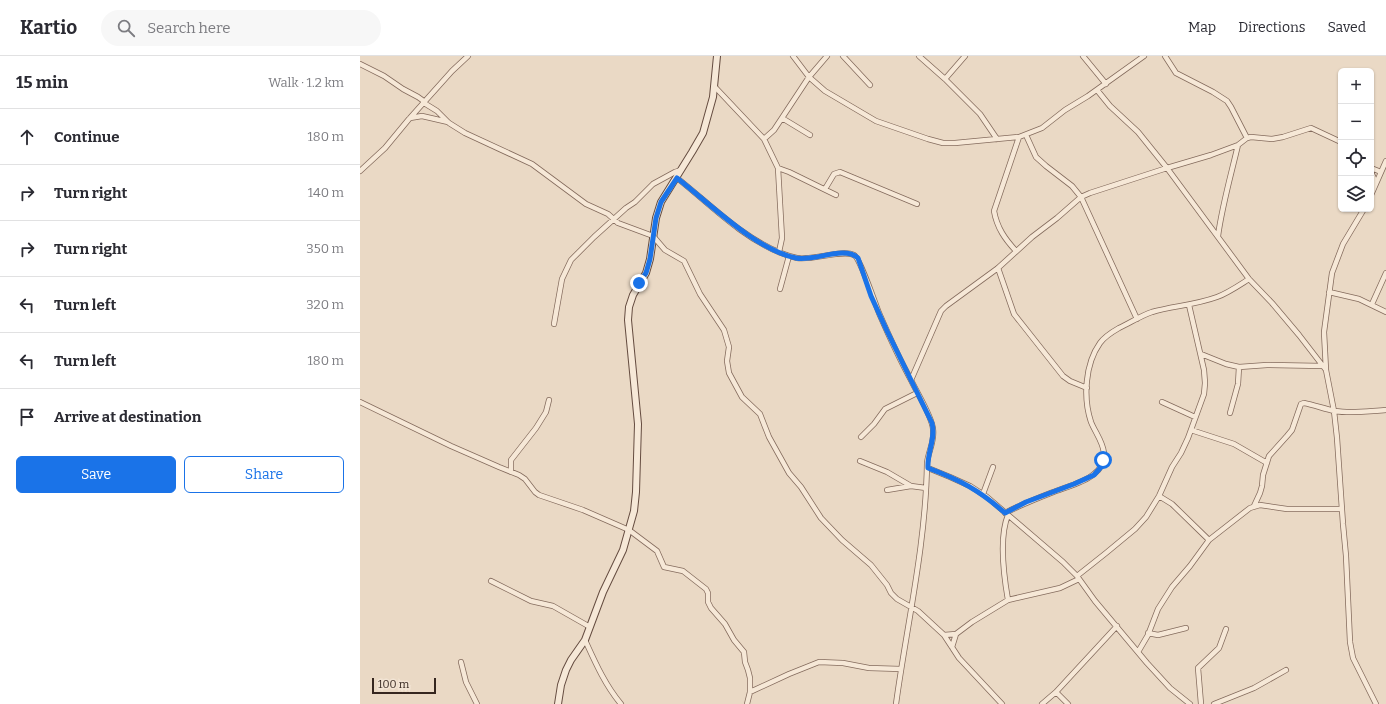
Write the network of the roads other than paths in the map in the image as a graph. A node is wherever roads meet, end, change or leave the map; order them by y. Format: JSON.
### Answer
{"nodes":[{"id":1,"x":468,"y":56,"type":"edge"},
{"id":2,"x":717,"y":56,"type":"edge"},
{"id":3,"x":793,"y":56,"type":"edge"},
{"id":4,"x":827,"y":56,"type":"edge"},
{"id":5,"x":842,"y":56,"type":"edge"},
{"id":6,"x":919,"y":56,"type":"edge"},
{"id":7,"x":965,"y":56,"type":"edge"},
{"id":8,"x":1083,"y":56,"type":"edge"},
{"id":9,"x":1144,"y":56,"type":"edge"},
{"id":10,"x":1165,"y":56,"type":"edge"},
{"id":11,"x":360,"y":64,"type":"edge"},
{"id":12,"x":809,"y":77,"type":"junction"},
{"id":13,"x":945,"y":79,"type":"junction"},
{"id":14,"x":1106,"y":84,"type":"junction"},
{"id":15,"x":870,"y":85,"type":"dead end"},
{"id":16,"x":714,"y":86,"type":"junction"},
{"id":17,"x":1097,"y":90,"type":"junction"},
{"id":18,"x":430,"y":96,"type":"junction"},
{"id":19,"x":418,"y":97,"type":"junction"},
{"id":20,"x":424,"y":102,"type":"junction"},
{"id":21,"x":782,"y":118,"type":"junction"},
{"id":22,"x":409,"y":119,"type":"junction"},
{"id":23,"x":450,"y":123,"type":"junction"},
{"id":24,"x":810,"y":135,"type":"dead end"},
{"id":25,"x":1026,"y":135,"type":"junction"},
{"id":26,"x":1019,"y":137,"type":"junction"},
{"id":27,"x":1247,"y":138,"type":"junction"},
{"id":28,"x":764,"y":139,"type":"junction"},
{"id":29,"x":997,"y":139,"type":"junction"},
{"id":30,"x":1338,"y":141,"type":"edge"},
{"id":31,"x":1238,"y":145,"type":"junction"},
{"id":32,"x":1386,"y":162,"type":"edge"},
{"id":33,"x":778,"y":168,"type":"junction"},
{"id":34,"x":1166,"y":168,"type":"junction"},
{"id":35,"x":1374,"y":169,"type":"edge"},
{"id":36,"x":681,"y":170,"type":"junction"},
{"id":37,"x":360,"y":171,"type":"edge"},
{"id":38,"x":1381,"y":172,"type":"junction"},
{"id":39,"x":1373,"y":176,"type":"edge"},
{"id":40,"x":677,"y":178,"type":"junction"},
{"id":41,"x":1376,"y":183,"type":"junction"},
{"id":42,"x":1374,"y":188,"type":"edge"},
{"id":43,"x":826,"y":189,"type":"junction"},
{"id":44,"x":836,"y":195,"type":"dead end"},
{"id":45,"x":1081,"y":197,"type":"junction"},
{"id":46,"x":917,"y":204,"type":"dead end"},
{"id":47,"x":1362,"y":212,"type":"edge"},
{"id":48,"x":613,"y":219,"type":"junction"},
{"id":49,"x":653,"y":236,"type":"junction"},
{"id":50,"x":1218,"y":236,"type":"junction"},
{"id":51,"x":1016,"y":251,"type":"junction"},
{"id":52,"x":779,"y":252,"type":"junction"},
{"id":53,"x":789,"y":256,"type":"junction"},
{"id":54,"x":998,"y":268,"type":"junction"},
{"id":55,"x":1386,"y":273,"type":"edge"},
{"id":56,"x":1248,"y":279,"type":"junction"},
{"id":57,"x":780,"y":289,"type":"dead end"},
{"id":58,"x":1329,"y":292,"type":"junction"},
{"id":59,"x":1372,"y":304,"type":"junction"},
{"id":60,"x":1190,"y":305,"type":"junction"},
{"id":61,"x":1386,"y":312,"type":"edge"},
{"id":62,"x":1137,"y":319,"type":"junction"},
{"id":63,"x":554,"y":324,"type":"dead end"},
{"id":64,"x":1201,"y":354,"type":"junction"},
{"id":65,"x":1239,"y":367,"type":"junction"},
{"id":66,"x":1325,"y":368,"type":"junction"},
{"id":67,"x":911,"y":380,"type":"junction"},
{"id":68,"x":1087,"y":388,"type":"junction"},
{"id":69,"x":917,"y":393,"type":"junction"},
{"id":70,"x":550,"y":400,"type":"dead end"},
{"id":71,"x":360,"y":402,"type":"edge"},
{"id":72,"x":1162,"y":402,"type":"dead end"},
{"id":73,"x":1386,"y":410,"type":"edge"},
{"id":74,"x":1334,"y":411,"type":"junction"},
{"id":75,"x":1230,"y":413,"type":"dead end"},
{"id":76,"x":1195,"y":418,"type":"junction"},
{"id":77,"x":1191,"y":430,"type":"junction"},
{"id":78,"x":861,"y":437,"type":"dead end"},
{"id":79,"x":860,"y":461,"type":"dead end"},
{"id":80,"x":1267,"y":463,"type":"junction"},
{"id":81,"x":992,"y":467,"type":"dead end"},
{"id":82,"x":928,"y":468,"type":"junction"},
{"id":83,"x":511,"y":472,"type":"junction"},
{"id":84,"x":911,"y":486,"type":"junction"},
{"id":85,"x":926,"y":488,"type":"junction"},
{"id":86,"x":887,"y":490,"type":"dead end"},
{"id":87,"x":983,"y":494,"type":"junction"},
{"id":88,"x":1159,"y":496,"type":"junction"},
{"id":89,"x":1254,"y":506,"type":"junction"},
{"id":90,"x":1342,"y":509,"type":"junction"},
{"id":91,"x":1007,"y":514,"type":"junction"},
{"id":92,"x":629,"y":530,"type":"junction"},
{"id":93,"x":1209,"y":540,"type":"junction"},
{"id":94,"x":1078,"y":577,"type":"junction"},
{"id":95,"x":490,"y":581,"type":"dead end"},
{"id":96,"x":1008,"y":600,"type":"junction"},
{"id":97,"x":911,"y":606,"type":"junction"},
{"id":98,"x":1117,"y":626,"type":"junction"},
{"id":99,"x":590,"y":628,"type":"junction"},
{"id":100,"x":1186,"y":628,"type":"dead end"},
{"id":101,"x":1226,"y":630,"type":"dead end"},
{"id":102,"x":1148,"y":633,"type":"junction"},
{"id":103,"x":956,"y":634,"type":"junction"},
{"id":104,"x":944,"y":635,"type":"junction"},
{"id":105,"x":585,"y":640,"type":"junction"},
{"id":106,"x":952,"y":647,"type":"junction"},
{"id":107,"x":1138,"y":652,"type":"junction"},
{"id":108,"x":461,"y":662,"type":"dead end"},
{"id":109,"x":901,"y":670,"type":"junction"},
{"id":110,"x":1286,"y":670,"type":"dead end"},
{"id":111,"x":750,"y":692,"type":"junction"},
{"id":112,"x":1056,"y":692,"type":"junction"},
{"id":113,"x":477,"y":704,"type":"edge"},
{"id":114,"x":558,"y":704,"type":"edge"},
{"id":115,"x":621,"y":704,"type":"edge"},
{"id":116,"x":747,"y":704,"type":"edge"},
{"id":117,"x":896,"y":704,"type":"edge"},
{"id":118,"x":1002,"y":704,"type":"edge"},
{"id":119,"x":1042,"y":704,"type":"edge"},
{"id":120,"x":1068,"y":704,"type":"edge"},
{"id":121,"x":1190,"y":704,"type":"edge"},
{"id":122,"x":1201,"y":704,"type":"edge"},
{"id":123,"x":1214,"y":704,"type":"edge"},
{"id":124,"x":1376,"y":704,"type":"edge"}],
"edges":[{"from":1,"to":18,"type":"street"},
{"from":2,"to":16,"type":"street"},
{"from":3,"to":12,"type":"street"},
{"from":4,"to":12,"type":"street"},
{"from":5,"to":15,"type":"street"},
{"from":6,"to":13,"type":"street"},
{"from":7,"to":13,"type":"street"},
{"from":8,"to":14,"type":"street"},
{"from":9,"to":14,"type":"street"},
{"from":10,"to":27,"type":"street"},
{"from":11,"to":19,"type":"street"},
{"from":12,"to":21,"type":"street"},
{"from":12,"to":29,"type":"street"},
{"from":13,"to":29,"type":"street"},
{"from":14,"to":17,"type":"street"},
{"from":16,"to":28,"type":"street"},
{"from":16,"to":36,"type":"street"},
{"from":17,"to":25,"type":"street"},
{"from":17,"to":34,"type":"street"},
{"from":18,"to":19,"type":"street"},
{"from":18,"to":20,"type":"street"},
{"from":19,"to":20,"type":"street"},
{"from":20,"to":22,"type":"street"},
{"from":20,"to":23,"type":"street"},
{"from":21,"to":24,"type":"street"},
{"from":21,"to":28,"type":"street"},
{"from":22,"to":23,"type":"street"},
{"from":22,"to":37,"type":"street"},
{"from":23,"to":48,"type":"street"},
{"from":25,"to":26,"type":"street"},
{"from":25,"to":45,"type":"street"},
{"from":26,"to":29,"type":"street"},
{"from":26,"to":51,"type":"street"},
{"from":27,"to":30,"type":"street"},
{"from":27,"to":31,"type":"street"},
{"from":28,"to":33,"type":"street"},
{"from":31,"to":34,"type":"street"},
{"from":31,"to":50,"type":"street"},
{"from":32,"to":38,"type":"street"},
{"from":33,"to":43,"type":"street"},
{"from":33,"to":52,"type":"street"},
{"from":34,"to":45,"type":"street"},
{"from":34,"to":50,"type":"street"},
{"from":35,"to":38,"type":"street"},
{"from":36,"to":40,"type":"street"},
{"from":36,"to":48,"type":"street"},
{"from":38,"to":41,"type":"street"},
{"from":39,"to":41,"type":"street"},
{"from":40,"to":49,"type":"street"},
{"from":40,"to":52,"type":"street"},
{"from":41,"to":42,"type":"street"},
{"from":43,"to":44,"type":"street"},
{"from":43,"to":46,"type":"street"},
{"from":45,"to":51,"type":"street"},
{"from":45,"to":62,"type":"street"},
{"from":47,"to":58,"type":"street"},
{"from":48,"to":49,"type":"street"},
{"from":48,"to":63,"type":"street"},
{"from":49,"to":92,"type":"street"},
{"from":49,"to":97,"type":"street"},
{"from":50,"to":56,"type":"street"},
{"from":51,"to":54,"type":"street"},
{"from":52,"to":53,"type":"street"},
{"from":53,"to":57,"type":"street"},
{"from":53,"to":67,"type":"street"},
{"from":54,"to":67,"type":"street"},
{"from":54,"to":68,"type":"street"},
{"from":55,"to":59,"type":"street"},
{"from":56,"to":60,"type":"street"},
{"from":56,"to":66,"type":"street"},
{"from":58,"to":59,"type":"street"},
{"from":58,"to":66,"type":"street"},
{"from":59,"to":61,"type":"street"},
{"from":60,"to":62,"type":"street"},
{"from":60,"to":64,"type":"street"},
{"from":62,"to":68,"type":"street"},
{"from":64,"to":65,"type":"street"},
{"from":64,"to":76,"type":"street"},
{"from":65,"to":66,"type":"street"},
{"from":65,"to":75,"type":"street"},
{"from":66,"to":74,"type":"street"},
{"from":67,"to":69,"type":"street"},
{"from":68,"to":91,"type":"street"},
{"from":69,"to":78,"type":"street"},
{"from":69,"to":82,"type":"street"},
{"from":70,"to":83,"type":"street"},
{"from":71,"to":83,"type":"street"},
{"from":72,"to":76,"type":"street"},
{"from":73,"to":74,"type":"street"},
{"from":74,"to":80,"type":"street"},
{"from":74,"to":90,"type":"street"},
{"from":76,"to":77,"type":"street"},
{"from":77,"to":80,"type":"street"},
{"from":77,"to":88,"type":"street"},
{"from":79,"to":84,"type":"street"},
{"from":80,"to":89,"type":"street"},
{"from":81,"to":87,"type":"street"},
{"from":82,"to":85,"type":"street"},
{"from":82,"to":87,"type":"street"},
{"from":83,"to":92,"type":"street"},
{"from":84,"to":85,"type":"street"},
{"from":84,"to":86,"type":"street"},
{"from":85,"to":97,"type":"street"},
{"from":87,"to":91,"type":"street"},
{"from":88,"to":93,"type":"street"},
{"from":88,"to":94,"type":"street"},
{"from":89,"to":90,"type":"street"},
{"from":89,"to":93,"type":"street"},
{"from":90,"to":124,"type":"street"},
{"from":91,"to":94,"type":"street"},
{"from":91,"to":96,"type":"street"},
{"from":92,"to":99,"type":"street"},
{"from":92,"to":111,"type":"street"},
{"from":93,"to":102,"type":"street"},
{"from":94,"to":96,"type":"street"},
{"from":94,"to":98,"type":"street"},
{"from":95,"to":99,"type":"street"},
{"from":96,"to":103,"type":"street"},
{"from":97,"to":104,"type":"street"},
{"from":97,"to":109,"type":"street"},
{"from":98,"to":107,"type":"street"},
{"from":98,"to":112,"type":"street"},
{"from":99,"to":105,"type":"street"},
{"from":100,"to":102,"type":"street"},
{"from":101,"to":122,"type":"street"},
{"from":102,"to":107,"type":"street"},
{"from":103,"to":104,"type":"street"},
{"from":103,"to":106,"type":"street"},
{"from":104,"to":106,"type":"street"},
{"from":105,"to":114,"type":"street"},
{"from":105,"to":115,"type":"street"},
{"from":106,"to":118,"type":"street"},
{"from":107,"to":121,"type":"street"},
{"from":108,"to":113,"type":"street"},
{"from":109,"to":111,"type":"street"},
{"from":109,"to":117,"type":"street"},
{"from":110,"to":123,"type":"street"},
{"from":111,"to":116,"type":"street"},
{"from":112,"to":119,"type":"street"},
{"from":112,"to":120,"type":"street"}]}
